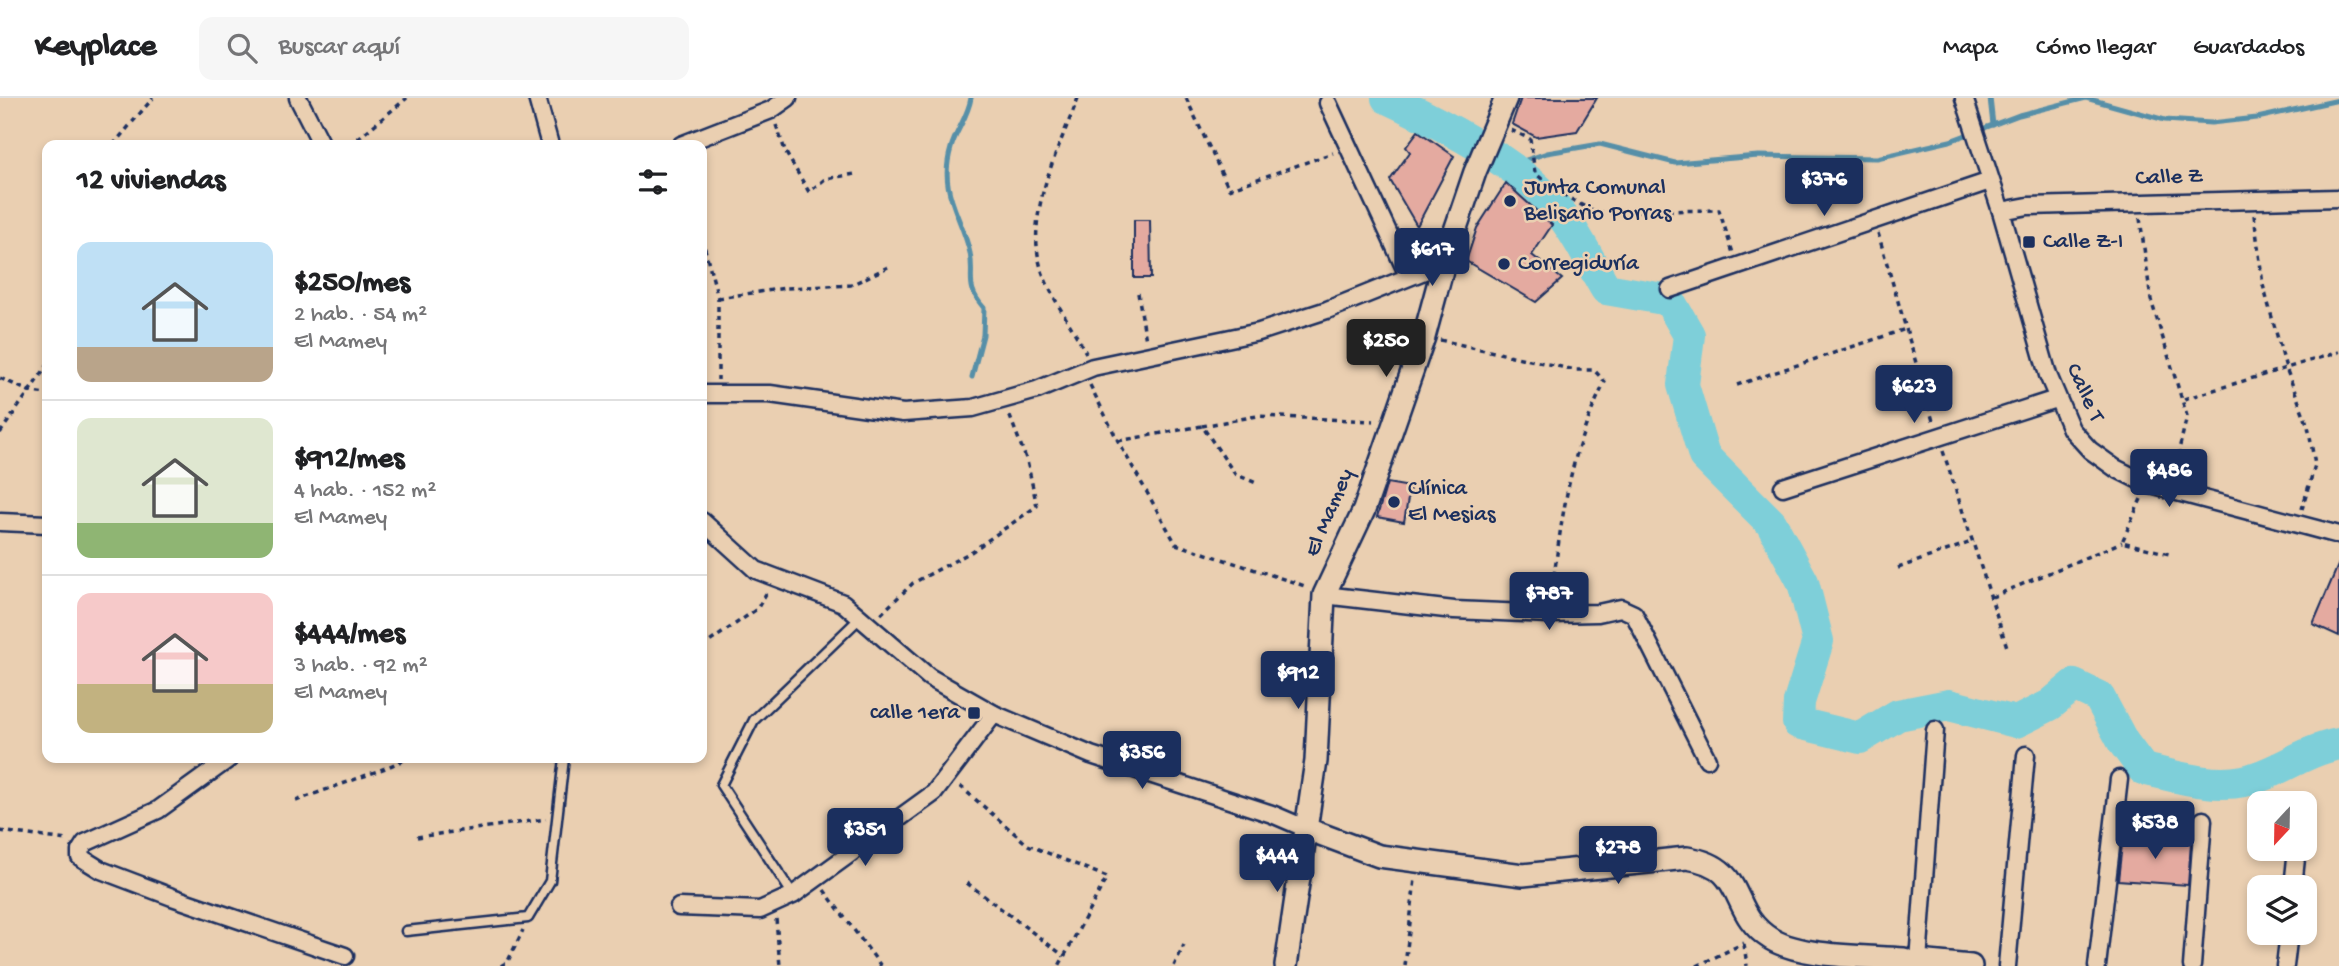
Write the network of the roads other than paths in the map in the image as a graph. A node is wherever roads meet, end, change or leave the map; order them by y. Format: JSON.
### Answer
{"nodes":[{"id":1,"x":298,"y":98,"type":"edge"},
{"id":2,"x":537,"y":98,"type":"edge"},
{"id":3,"x":788,"y":98,"type":"edge"},
{"id":4,"x":1507,"y":98,"type":"edge"},
{"id":5,"x":1964,"y":98,"type":"edge"},
{"id":6,"x":1328,"y":103,"type":"dead end"},
{"id":7,"x":319,"y":140,"type":"edge"},
{"id":8,"x":549,"y":140,"type":"edge"},
{"id":9,"x":694,"y":140,"type":"edge"},
{"id":10,"x":1990,"y":181,"type":"junction"},
{"id":11,"x":2339,"y":198,"type":"edge"},
{"id":12,"x":2001,"y":211,"type":"junction"},
{"id":13,"x":1444,"y":263,"type":"junction"},
{"id":14,"x":1408,"y":275,"type":"junction"},
{"id":15,"x":1670,"y":289,"type":"dead end"},
{"id":16,"x":710,"y":393,"type":"edge"},
{"id":17,"x":2056,"y":399,"type":"junction"},
{"id":18,"x":1783,"y":487,"type":"dead end"},
{"id":19,"x":0,"y":522,"type":"edge"},
{"id":20,"x":42,"y":524,"type":"edge"},
{"id":21,"x":707,"y":527,"type":"edge"},
{"id":22,"x":2339,"y":535,"type":"edge"},
{"id":23,"x":1314,"y":591,"type":"junction"},
{"id":24,"x":865,"y":621,"type":"junction"},
{"id":25,"x":995,"y":714,"type":"junction"},
{"id":26,"x":1935,"y":730,"type":"dead end"},
{"id":27,"x":2026,"y":755,"type":"dead end"},
{"id":28,"x":1707,"y":759,"type":"dead end"},
{"id":29,"x":223,"y":763,"type":"edge"},
{"id":30,"x":564,"y":763,"type":"edge"},
{"id":31,"x":2119,"y":779,"type":"dead end"},
{"id":32,"x":2203,"y":820,"type":"dead end"},
{"id":33,"x":1307,"y":829,"type":"junction"},
{"id":34,"x":793,"y":895,"type":"junction"},
{"id":35,"x":679,"y":907,"type":"dead end"},
{"id":36,"x":406,"y":931,"type":"dead end"},
{"id":37,"x":2288,"y":945,"type":"edge"},
{"id":38,"x":345,"y":956,"type":"dead end"},
{"id":39,"x":1908,"y":962,"type":"edge"},
{"id":40,"x":1286,"y":966,"type":"edge"},
{"id":41,"x":1971,"y":966,"type":"edge"},
{"id":42,"x":2007,"y":966,"type":"edge"},
{"id":43,"x":2097,"y":966,"type":"edge"},
{"id":44,"x":2192,"y":966,"type":"edge"},
{"id":45,"x":2285,"y":966,"type":"edge"}],
"edges":[{"from":1,"to":7,"type":"street"},
{"from":2,"to":8,"type":"street"},
{"from":3,"to":9,"type":"street"},
{"from":4,"to":13,"type":"street","name":"El Mamey"},
{"from":5,"to":10,"type":"street","name":"Calle T"},
{"from":6,"to":14,"type":"street"},
{"from":10,"to":12,"type":"street","name":"Calle T"},
{"from":10,"to":15,"type":"street"},
{"from":11,"to":12,"type":"street","name":"Calle Z"},
{"from":12,"to":17,"type":"street","name":"Calle T"},
{"from":13,"to":14,"type":"street"},
{"from":13,"to":23,"type":"street","name":"El Mamey"},
{"from":14,"to":16,"type":"street"},
{"from":17,"to":18,"type":"street"},
{"from":17,"to":22,"type":"street","name":"Calle T"},
{"from":19,"to":20,"type":"street"},
{"from":21,"to":24,"type":"street"},
{"from":23,"to":28,"type":"street"},
{"from":23,"to":33,"type":"street","name":"El Mamey"},
{"from":24,"to":25,"type":"street"},
{"from":24,"to":34,"type":"lane"},
{"from":25,"to":33,"type":"street"},
{"from":25,"to":34,"type":"street"},
{"from":26,"to":39,"type":"street"},
{"from":27,"to":42,"type":"street"},
{"from":29,"to":38,"type":"street"},
{"from":30,"to":36,"type":"lane"},
{"from":31,"to":43,"type":"street"},
{"from":32,"to":44,"type":"street"},
{"from":33,"to":39,"type":"street"},
{"from":33,"to":40,"type":"street","name":"El Mamey"},
{"from":34,"to":35,"type":"street"},
{"from":37,"to":45,"type":"street"},
{"from":39,"to":41,"type":"street"}]}
